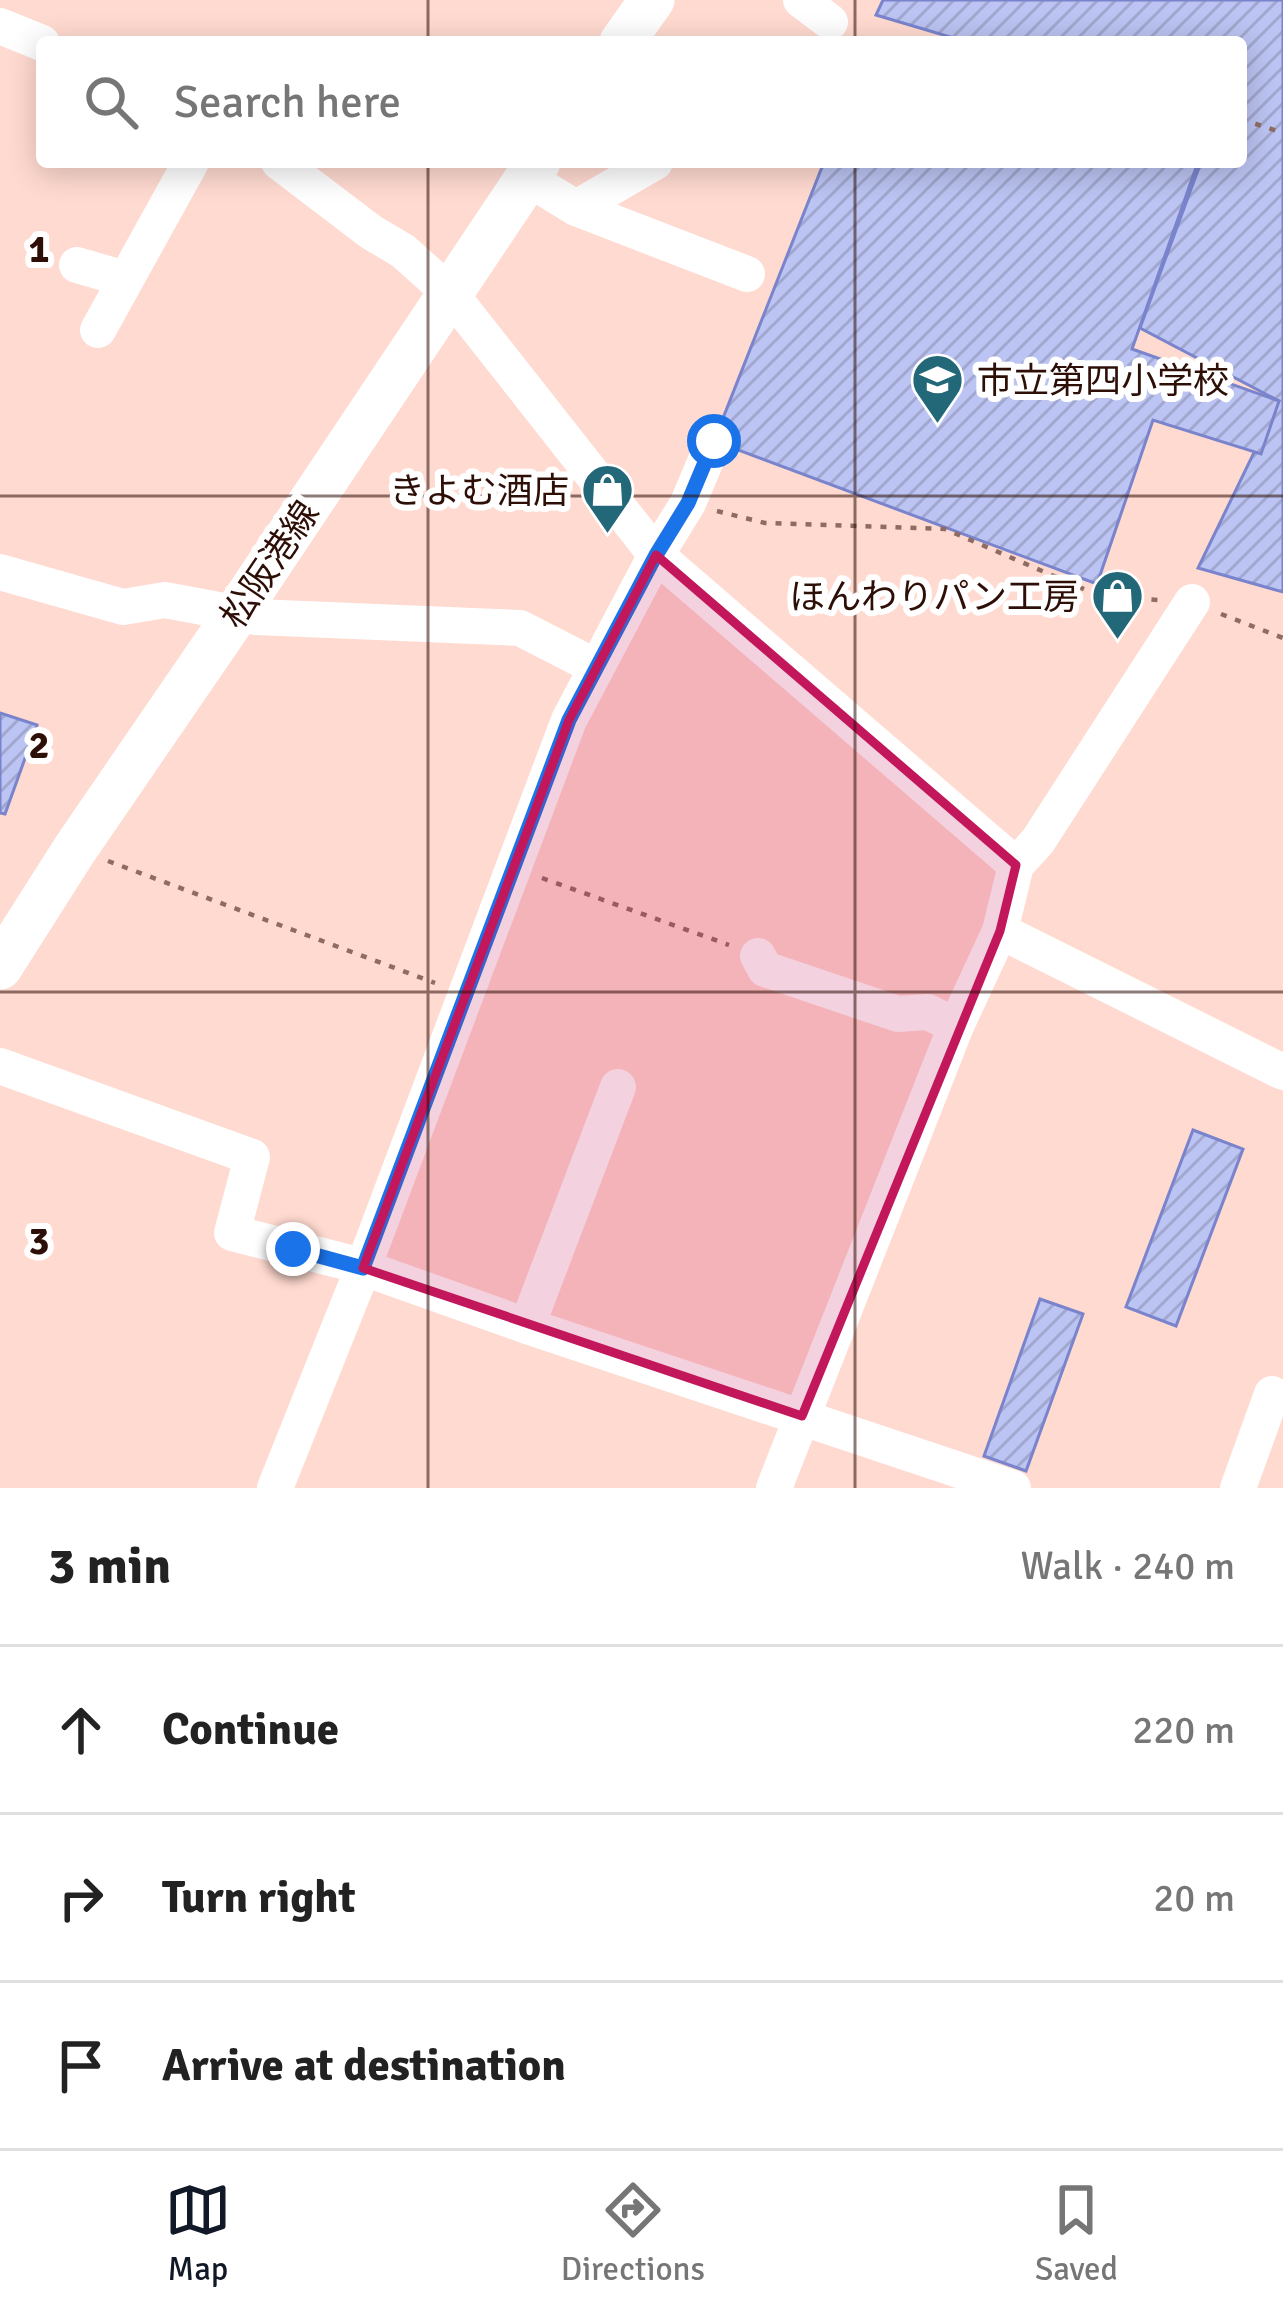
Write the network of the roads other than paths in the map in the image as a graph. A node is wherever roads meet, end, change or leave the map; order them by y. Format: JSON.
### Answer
{"nodes":[{"id":1,"x":652,"y":0,"type":"edge"},
{"id":2,"x":0,"y":26,"type":"edge"},
{"id":3,"x":626,"y":36,"type":"edge"},
{"id":4,"x":36,"y":41,"type":"edge"},
{"id":5,"x":187,"y":168,"type":"edge"},
{"id":6,"x":287,"y":168,"type":"edge"},
{"id":7,"x":645,"y":168,"type":"edge"},
{"id":8,"x":533,"y":170,"type":"edge"},
{"id":9,"x":575,"y":208,"type":"junction"},
{"id":10,"x":77,"y":265,"type":"dead end"},
{"id":11,"x":747,"y":274,"type":"dead end"},
{"id":12,"x":125,"y":279,"type":"junction"},
{"id":13,"x":449,"y":292,"type":"junction"},
{"id":14,"x":98,"y":330,"type":"dead end"},
{"id":15,"x":714,"y":441,"type":"dead end"},
{"id":16,"x":656,"y":555,"type":"junction"},
{"id":17,"x":0,"y":572,"type":"edge"},
{"id":18,"x":1192,"y":602,"type":"road end"},
{"id":19,"x":236,"y":614,"type":"junction"},
{"id":20,"x":596,"y":668,"type":"junction"},
{"id":21,"x":1016,"y":866,"type":"junction"},
{"id":22,"x":1000,"y":931,"type":"junction"},
{"id":23,"x":758,"y":956,"type":"road end"},
{"id":24,"x":0,"y":967,"type":"edge"},
{"id":25,"x":956,"y":1026,"type":"junction"},
{"id":26,"x":0,"y":1066,"type":"edge"},
{"id":27,"x":1283,"y":1072,"type":"edge"},
{"id":28,"x":618,"y":1087,"type":"dead end"},
{"id":29,"x":363,"y":1268,"type":"junction"},
{"id":30,"x":527,"y":1326,"type":"junction"},
{"id":31,"x":1272,"y":1394,"type":"dead end"},
{"id":32,"x":802,"y":1416,"type":"junction"},
{"id":33,"x":274,"y":1488,"type":"edge"},
{"id":34,"x":774,"y":1488,"type":"edge"},
{"id":35,"x":1013,"y":1488,"type":"edge"},
{"id":36,"x":1238,"y":1488,"type":"edge"}],
"edges":[{"from":1,"to":3,"type":"main road"},
{"from":2,"to":4,"type":"street"},
{"from":5,"to":12,"type":"street"},
{"from":6,"to":13,"type":"street"},
{"from":7,"to":9,"type":"street"},
{"from":8,"to":9,"type":"street"},
{"from":8,"to":13,"type":"main road","name":"松阪港線"},
{"from":9,"to":11,"type":"street"},
{"from":10,"to":12,"type":"street"},
{"from":12,"to":14,"type":"street"},
{"from":13,"to":16,"type":"street"},
{"from":13,"to":19,"type":"main road","name":"松阪港線"},
{"from":15,"to":16,"type":"street"},
{"from":16,"to":20,"type":"street"},
{"from":16,"to":21,"type":"street"},
{"from":17,"to":19,"type":"street"},
{"from":18,"to":21,"type":"street"},
{"from":19,"to":20,"type":"street"},
{"from":19,"to":24,"type":"main road","name":"松阪港線"},
{"from":20,"to":29,"type":"street"},
{"from":21,"to":22,"type":"street"},
{"from":22,"to":25,"type":"street"},
{"from":22,"to":27,"type":"street"},
{"from":23,"to":25,"type":"street"},
{"from":25,"to":32,"type":"street"},
{"from":26,"to":29,"type":"street"},
{"from":28,"to":30,"type":"street"},
{"from":29,"to":30,"type":"street"},
{"from":29,"to":33,"type":"street"},
{"from":30,"to":32,"type":"street"},
{"from":31,"to":36,"type":"street"},
{"from":32,"to":34,"type":"street"},
{"from":32,"to":35,"type":"street"}]}
